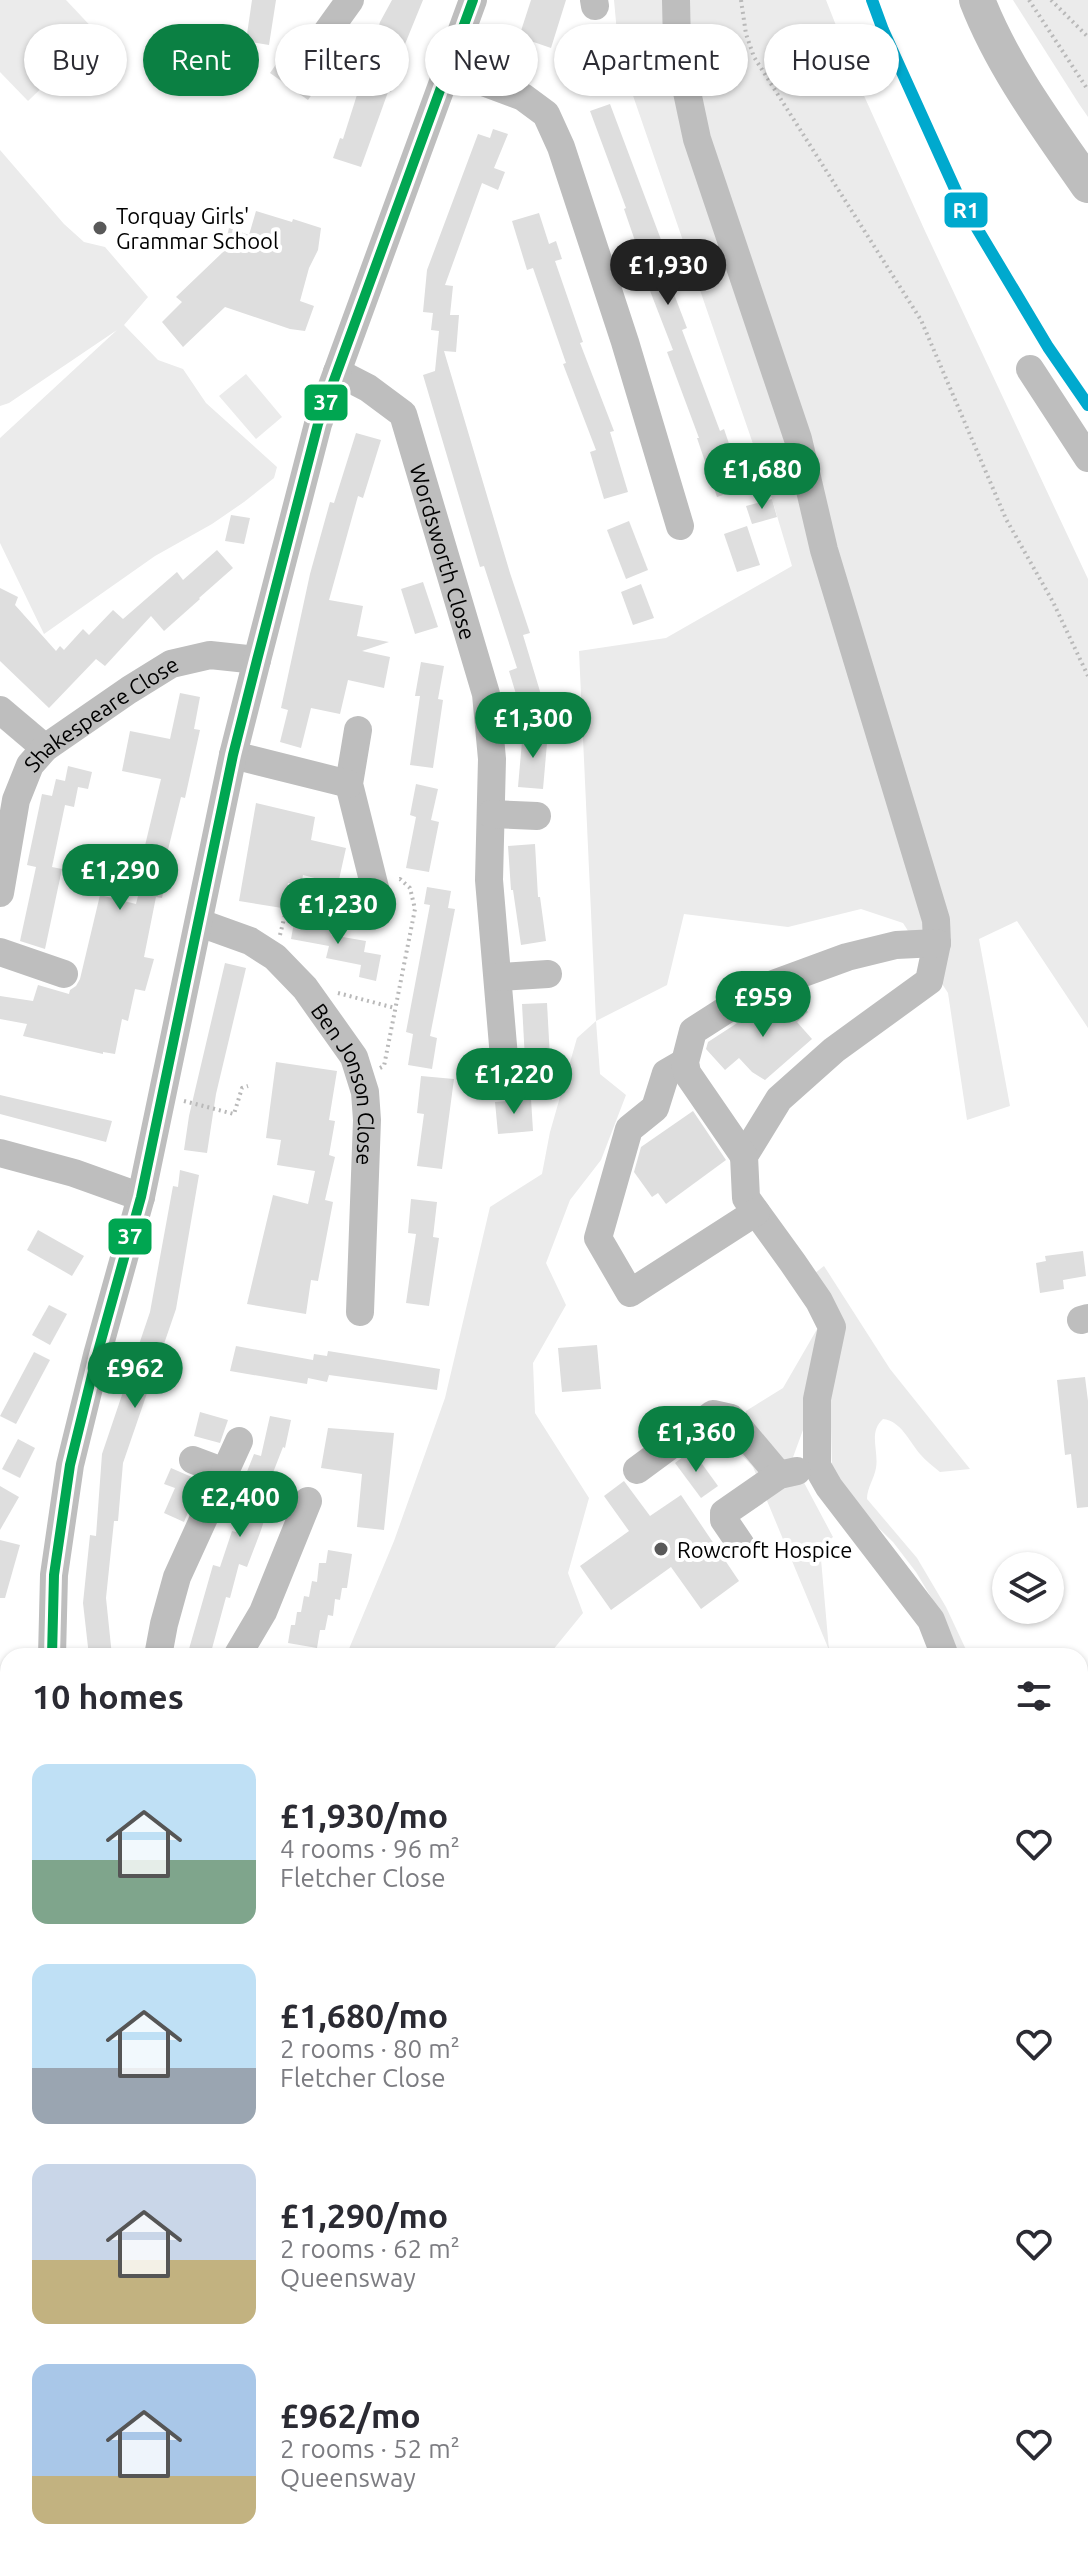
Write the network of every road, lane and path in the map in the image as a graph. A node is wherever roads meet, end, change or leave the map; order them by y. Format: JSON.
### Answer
{"nodes":[{"id":1,"x":350,"y":0,"type":"edge"},
{"id":2,"x":473,"y":0,"type":"edge"},
{"id":3,"x":676,"y":0,"type":"edge"},
{"id":4,"x":741,"y":0,"type":"edge"},
{"id":5,"x":977,"y":0,"type":"edge"},
{"id":6,"x":1029,"y":0,"type":"edge"},
{"id":7,"x":1051,"y":0,"type":"edge"},
{"id":8,"x":333,"y":24,"type":"edge"},
{"id":9,"x":464,"y":24,"type":"edge"},
{"id":10,"x":1088,"y":37,"type":"edge"},
{"id":11,"x":1088,"y":90,"type":"edge"},
{"id":12,"x":438,"y":96,"type":"edge"},
{"id":13,"x":520,"y":96,"type":"edge"},
{"id":14,"x":1088,"y":185,"type":"edge"},
{"id":15,"x":1030,"y":369,"type":"dead end"},
{"id":16,"x":337,"y":372,"type":"junction"},
{"id":17,"x":1088,"y":458,"type":"edge"},
{"id":18,"x":680,"y":526,"type":"dead end"},
{"id":19,"x":257,"y":660,"type":"junction"},
{"id":20,"x":1088,"y":676,"type":"edge"},
{"id":21,"x":0,"y":710,"type":"edge"},
{"id":22,"x":358,"y":730,"type":"dead end"},
{"id":23,"x":45,"y":748,"type":"junction"},
{"id":24,"x":233,"y":755,"type":"junction"},
{"id":25,"x":349,"y":784,"type":"junction"},
{"id":26,"x":491,"y":814,"type":"junction"},
{"id":27,"x":537,"y":816,"type":"dead end"},
{"id":28,"x":314,"y":887,"type":"dead end"},
{"id":29,"x":376,"y":891,"type":"joint"},
{"id":30,"x":0,"y":893,"type":"edge"},
{"id":31,"x":200,"y":923,"type":"junction"},
{"id":32,"x":937,"y":943,"type":"junction"},
{"id":33,"x":0,"y":952,"type":"edge"},
{"id":34,"x":275,"y":957,"type":"junction"},
{"id":35,"x":64,"y":974,"type":"dead end"},
{"id":36,"x":548,"y":974,"type":"dead end"},
{"id":37,"x":499,"y":977,"type":"junction"},
{"id":38,"x":310,"y":996,"type":"junction"},
{"id":39,"x":396,"y":1008,"type":"junction"},
{"id":40,"x":685,"y":1062,"type":"junction"},
{"id":41,"x":548,"y":1078,"type":"dead end"},
{"id":42,"x":361,"y":1079,"type":"junction"},
{"id":43,"x":248,"y":1086,"type":"dead end"},
{"id":44,"x":163,"y":1096,"type":"junction"},
{"id":45,"x":0,"y":1153,"type":"edge"},
{"id":46,"x":744,"y":1156,"type":"junction"},
{"id":47,"x":141,"y":1197,"type":"junction"},
{"id":48,"x":756,"y":1212,"type":"junction"},
{"id":49,"x":360,"y":1312,"type":"dead end"},
{"id":50,"x":239,"y":1441,"type":"dead end"},
{"id":51,"x":193,"y":1460,"type":"dead end"},
{"id":52,"x":817,"y":1466,"type":"junction"},
{"id":53,"x":637,"y":1470,"type":"dead end"},
{"id":54,"x":225,"y":1472,"type":"junction"},
{"id":55,"x":779,"y":1475,"type":"junction"},
{"id":56,"x":308,"y":1501,"type":"dead end"},
{"id":57,"x":741,"y":1545,"type":"dead end"},
{"id":58,"x":52,"y":1648,"type":"edge"},
{"id":59,"x":160,"y":1648,"type":"edge"},
{"id":60,"x":242,"y":1648,"type":"edge"},
{"id":61,"x":942,"y":1648,"type":"edge"}],
"edges":[{"from":1,"to":8,"type":"street"},
{"from":2,"to":9,"type":"street"},
{"from":3,"to":32,"type":"street"},
{"from":4,"to":20,"type":"path"},
{"from":5,"to":14,"type":"main road"},
{"from":6,"to":11,"type":"path"},
{"from":7,"to":10,"type":"path"},
{"from":12,"to":16,"type":"street"},
{"from":13,"to":18,"type":"street"},
{"from":15,"to":17,"type":"street"},
{"from":16,"to":19,"type":"street"},
{"from":16,"to":26,"type":"street","name":"Wordsworth Close"},
{"from":19,"to":23,"type":"street","name":"Shakespeare Close"},
{"from":19,"to":24,"type":"street"},
{"from":21,"to":23,"type":"street"},
{"from":22,"to":25,"type":"street"},
{"from":23,"to":30,"type":"street","name":"Shakespeare Close"},
{"from":24,"to":25,"type":"street"},
{"from":24,"to":31,"type":"street"},
{"from":25,"to":29,"type":"street"},
{"from":26,"to":27,"type":"street"},
{"from":26,"to":37,"type":"street","name":"Wordsworth Close"},
{"from":28,"to":34,"type":"path"},
{"from":29,"to":39,"type":"path"},
{"from":31,"to":34,"type":"street","name":"Ben Jonson Close"},
{"from":31,"to":44,"type":"street"},
{"from":32,"to":40,"type":"street"},
{"from":32,"to":46,"type":"street"},
{"from":33,"to":35,"type":"street"},
{"from":34,"to":38,"type":"street","name":"Ben Jonson Close"},
{"from":36,"to":37,"type":"street"},
{"from":37,"to":41,"type":"street","name":"Wordsworth Close"},
{"from":38,"to":39,"type":"path"},
{"from":38,"to":42,"type":"street","name":"Ben Jonson Close"},
{"from":39,"to":42,"type":"path"},
{"from":40,"to":46,"type":"street"},
{"from":40,"to":48,"type":"street"},
{"from":42,"to":49,"type":"street","name":"Ben Jonson Close"},
{"from":43,"to":44,"type":"path"},
{"from":44,"to":47,"type":"street"},
{"from":45,"to":47,"type":"street"},
{"from":46,"to":48,"type":"street"},
{"from":47,"to":58,"type":"street"},
{"from":48,"to":52,"type":"street"},
{"from":50,"to":54,"type":"street"},
{"from":51,"to":54,"type":"street"},
{"from":52,"to":55,"type":"street"},
{"from":52,"to":61,"type":"street"},
{"from":53,"to":55,"type":"street"},
{"from":54,"to":59,"type":"street"},
{"from":55,"to":57,"type":"street"},
{"from":56,"to":60,"type":"street"}]}
